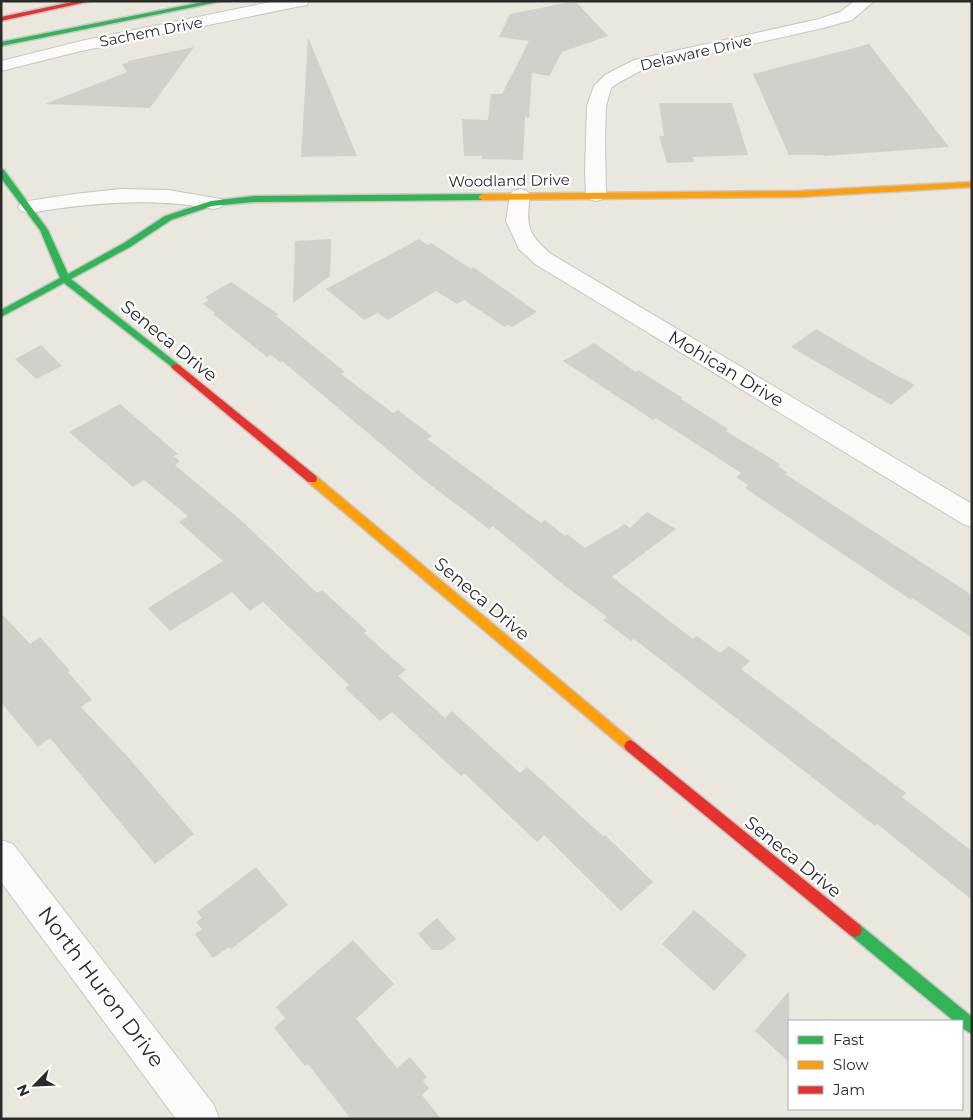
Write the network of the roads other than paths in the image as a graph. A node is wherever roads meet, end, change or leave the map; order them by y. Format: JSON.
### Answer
{"nodes":[{"id":1,"x":88,"y":1,"type":"edge"},
{"id":2,"x":220,"y":1,"type":"edge"},
{"id":3,"x":301,"y":1,"type":"edge"},
{"id":4,"x":866,"y":1,"type":"edge"},
{"id":5,"x":1,"y":18,"type":"edge"},
{"id":6,"x":44,"y":35,"type":"junction"},
{"id":7,"x":1,"y":44,"type":"edge"},
{"id":8,"x":1,"y":51,"type":"edge"},
{"id":9,"x":1,"y":66,"type":"edge"},
{"id":10,"x":1,"y":172,"type":"edge"},
{"id":11,"x":972,"y":184,"type":"edge"},
{"id":12,"x":520,"y":195,"type":"junction"},
{"id":13,"x":596,"y":195,"type":"junction"},
{"id":14,"x":214,"y":203,"type":"junction"},
{"id":15,"x":28,"y":206,"type":"junction"},
{"id":16,"x":66,"y":280,"type":"junction"},
{"id":17,"x":1,"y":314,"type":"edge"},
{"id":18,"x":972,"y":517,"type":"edge"},
{"id":19,"x":1,"y":855,"type":"edge"},
{"id":20,"x":972,"y":1027,"type":"edge"},
{"id":21,"x":200,"y":1119,"type":"edge"}],
"edges":[{"from":1,"to":5,"type":"street"},
{"from":2,"to":6,"type":"street"},
{"from":3,"to":9,"type":"street","name":"Sachem Drive"},
{"from":4,"to":13,"type":"street","name":"Delaware Drive"},
{"from":6,"to":7,"type":"street"},
{"from":6,"to":8,"type":"street"},
{"from":10,"to":15,"type":"street","name":"Seneca Drive"},
{"from":11,"to":13,"type":"street","name":"Woodland Drive"},
{"from":12,"to":13,"type":"street","name":"Woodland Drive"},
{"from":12,"to":14,"type":"street","name":"Woodland Drive"},
{"from":12,"to":18,"type":"street","name":"Mohican Drive"},
{"from":14,"to":15,"type":"street"},
{"from":14,"to":16,"type":"street","name":"Woodland Drive"},
{"from":15,"to":16,"type":"street","name":"Seneca Drive"},
{"from":16,"to":17,"type":"street"},
{"from":16,"to":20,"type":"street","name":"Seneca Drive"},
{"from":19,"to":21,"type":"street","name":"North Huron Drive"}]}
